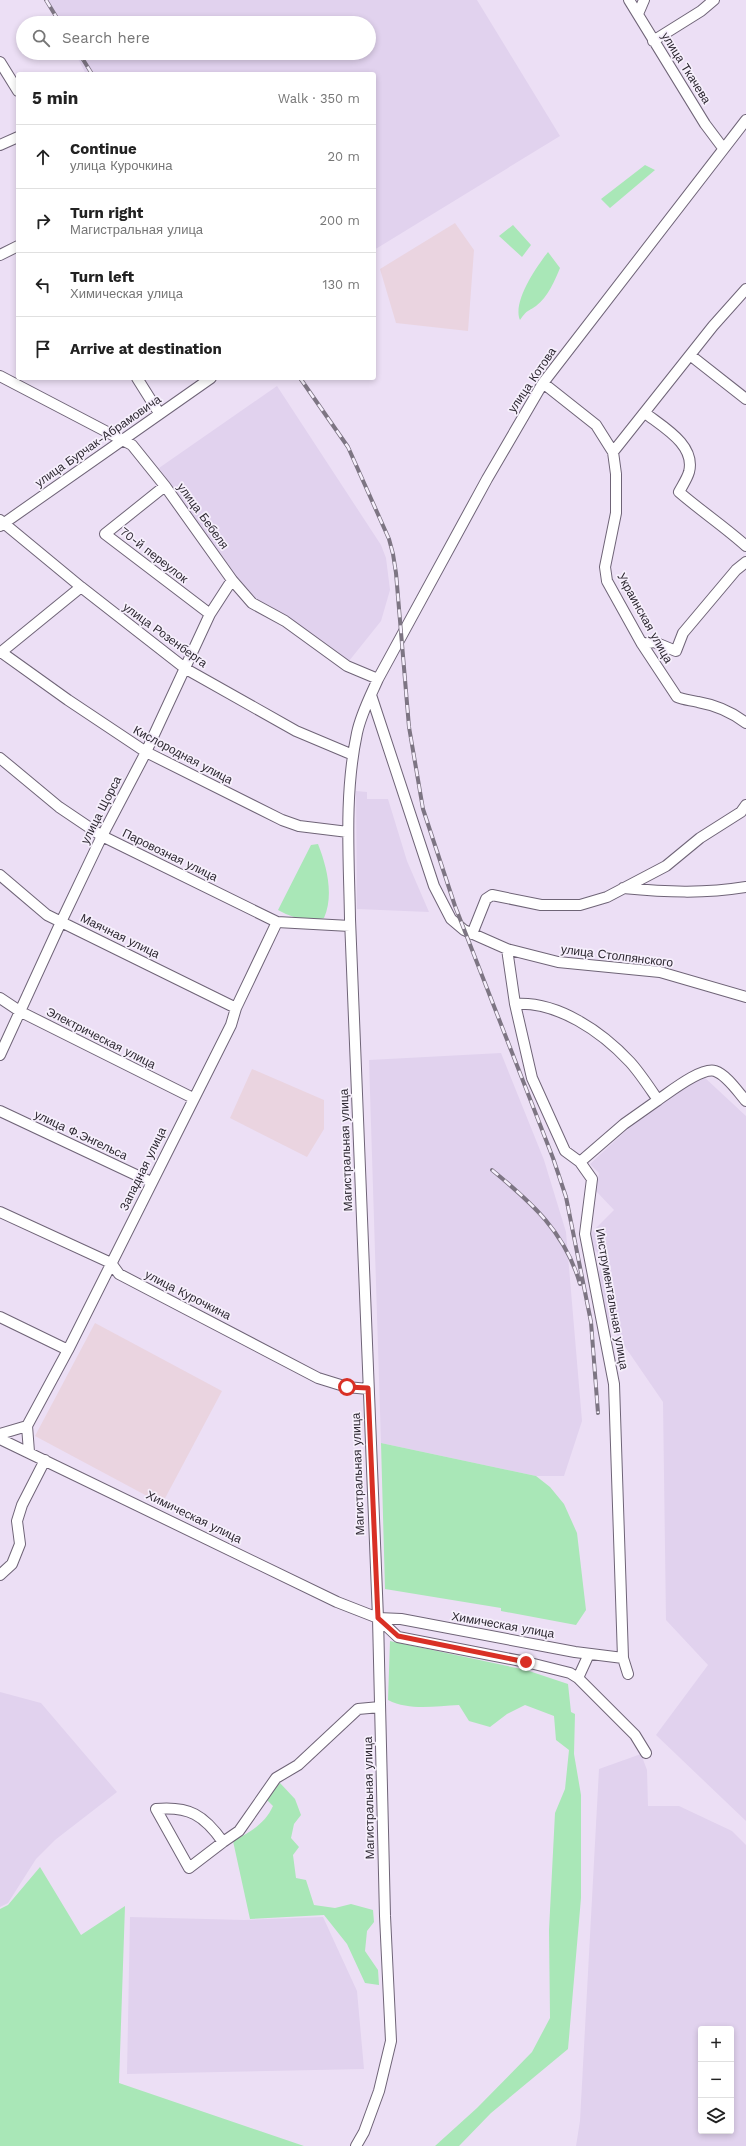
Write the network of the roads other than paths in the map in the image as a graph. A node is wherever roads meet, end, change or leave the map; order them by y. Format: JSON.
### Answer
{"nodes":[{"id":1,"x":629,"y":0,"type":"edge"},
{"id":2,"x":644,"y":0,"type":"edge"},
{"id":3,"x":714,"y":0,"type":"edge"},
{"id":4,"x":638,"y":14,"type":"junction"},
{"id":5,"x":654,"y":41,"type":"junction"},
{"id":6,"x":0,"y":62,"type":"edge"},
{"id":7,"x":16,"y":88,"type":"edge"},
{"id":8,"x":746,"y":122,"type":"edge"},
{"id":9,"x":16,"y":138,"type":"edge"},
{"id":10,"x":0,"y":145,"type":"edge"},
{"id":11,"x":723,"y":148,"type":"junction"},
{"id":12,"x":16,"y":247,"type":"edge"},
{"id":13,"x":0,"y":255,"type":"edge"},
{"id":14,"x":746,"y":289,"type":"edge"},
{"id":15,"x":690,"y":355,"type":"junction"},
{"id":16,"x":0,"y":376,"type":"edge"},
{"id":17,"x":138,"y":380,"type":"edge"},
{"id":18,"x":200,"y":381,"type":"edge"},
{"id":19,"x":543,"y":383,"type":"junction"},
{"id":20,"x":746,"y":399,"type":"edge"},
{"id":21,"x":159,"y":413,"type":"junction"},
{"id":22,"x":645,"y":413,"type":"junction"},
{"id":23,"x":122,"y":439,"type":"junction"},
{"id":24,"x":613,"y":452,"type":"junction"},
{"id":25,"x":165,"y":486,"type":"junction"},
{"id":26,"x":2,"y":523,"type":"edge"},
{"id":27,"x":746,"y":546,"type":"edge"},
{"id":28,"x":746,"y":562,"type":"edge"},
{"id":29,"x":232,"y":580,"type":"junction"},
{"id":30,"x":80,"y":588,"type":"junction"},
{"id":31,"x":210,"y":614,"type":"junction"},
{"id":32,"x":642,"y":644,"type":"junction"},
{"id":33,"x":1,"y":652,"type":"edge"},
{"id":34,"x":186,"y":669,"type":"junction"},
{"id":35,"x":378,"y":679,"type":"junction"},
{"id":36,"x":371,"y":695,"type":"junction"},
{"id":37,"x":746,"y":723,"type":"edge"},
{"id":38,"x":146,"y":752,"type":"junction"},
{"id":39,"x":353,"y":755,"type":"junction"},
{"id":40,"x":0,"y":758,"type":"edge"},
{"id":41,"x":746,"y":805,"type":"edge"},
{"id":42,"x":348,"y":832,"type":"junction"},
{"id":43,"x":102,"y":836,"type":"junction"},
{"id":44,"x":0,"y":875,"type":"edge"},
{"id":45,"x":746,"y":887,"type":"edge"},
{"id":46,"x":622,"y":888,"type":"junction"},
{"id":47,"x":61,"y":922,"type":"junction"},
{"id":48,"x":277,"y":922,"type":"junction"},
{"id":49,"x":350,"y":926,"type":"junction"},
{"id":50,"x":472,"y":934,"type":"junction"},
{"id":51,"x":507,"y":949,"type":"junction"},
{"id":52,"x":746,"y":997,"type":"edge"},
{"id":53,"x":0,"y":998,"type":"edge"},
{"id":54,"x":515,"y":1004,"type":"junction"},
{"id":55,"x":236,"y":1008,"type":"junction"},
{"id":56,"x":21,"y":1012,"type":"junction"},
{"id":57,"x":0,"y":1055,"type":"edge"},
{"id":58,"x":193,"y":1098,"type":"junction"},
{"id":59,"x":658,"y":1100,"type":"junction"},
{"id":60,"x":746,"y":1101,"type":"edge"},
{"id":61,"x":0,"y":1111,"type":"edge"},
{"id":62,"x":580,"y":1162,"type":"junction"},
{"id":63,"x":151,"y":1182,"type":"junction"},
{"id":64,"x":0,"y":1212,"type":"edge"},
{"id":65,"x":111,"y":1264,"type":"junction"},
{"id":66,"x":0,"y":1316,"type":"edge"},
{"id":67,"x":68,"y":1350,"type":"junction"},
{"id":68,"x":368,"y":1388,"type":"junction"},
{"id":69,"x":27,"y":1426,"type":"junction"},
{"id":70,"x":0,"y":1434,"type":"edge"},
{"id":71,"x":0,"y":1439,"type":"edge"},
{"id":72,"x":29,"y":1452,"type":"junction"},
{"id":73,"x":45,"y":1460,"type":"junction"},
{"id":74,"x":0,"y":1575,"type":"edge"},
{"id":75,"x":378,"y":1618,"type":"junction"},
{"id":76,"x":590,"y":1654,"type":"junction"},
{"id":77,"x":623,"y":1658,"type":"junction"},
{"id":78,"x":628,"y":1674,"type":"dead end"},
{"id":79,"x":578,"y":1678,"type":"junction"},
{"id":80,"x":380,"y":1707,"type":"junction"},
{"id":81,"x":646,"y":1753,"type":"dead end"},
{"id":82,"x":223,"y":1842,"type":"junction"},
{"id":83,"x":356,"y":2146,"type":"edge"}],
"edges":[{"from":1,"to":4,"type":"street","name":"улица Ткачева"},
{"from":2,"to":4,"type":"street"},
{"from":3,"to":5,"type":"street"},
{"from":4,"to":5,"type":"street","name":"улица Ткачева"},
{"from":5,"to":11,"type":"street","name":"улица Ткачева"},
{"from":6,"to":7,"type":"street"},
{"from":8,"to":11,"type":"street","name":"улица Котова"},
{"from":9,"to":10,"type":"street"},
{"from":11,"to":19,"type":"street","name":"улица Котова"},
{"from":12,"to":13,"type":"street"},
{"from":14,"to":15,"type":"street"},
{"from":15,"to":20,"type":"street"},
{"from":15,"to":22,"type":"street"},
{"from":16,"to":23,"type":"street","name":"улица Бебеля"},
{"from":17,"to":21,"type":"street"},
{"from":18,"to":21,"type":"street","name":"улица Бурчак-Абрамовича"},
{"from":19,"to":24,"type":"street","name":"Украинская улица"},
{"from":19,"to":35,"type":"street","name":"улица Котова"},
{"from":21,"to":23,"type":"street","name":"улица Бурчак-Абрамовича"},
{"from":22,"to":24,"type":"street"},
{"from":22,"to":27,"type":"street"},
{"from":23,"to":25,"type":"street","name":"улица Бебеля"},
{"from":23,"to":26,"type":"street","name":"улица Бурчак-Абрамовича"},
{"from":24,"to":32,"type":"street","name":"Украинская улица"},
{"from":25,"to":29,"type":"street","name":"улица Бебеля"},
{"from":25,"to":31,"type":"street","name":"70-й переулок"},
{"from":26,"to":30,"type":"street","name":"улица Розенберга"},
{"from":28,"to":32,"type":"street"},
{"from":29,"to":31,"type":"street","name":"улица Щорса"},
{"from":29,"to":35,"type":"street","name":"улица Бебеля"},
{"from":30,"to":33,"type":"street"},
{"from":30,"to":34,"type":"street","name":"улица Розенберга"},
{"from":31,"to":34,"type":"street","name":"улица Щорса"},
{"from":32,"to":37,"type":"street","name":"Украинская улица"},
{"from":33,"to":38,"type":"street","name":"Кислородная улица"},
{"from":34,"to":38,"type":"street","name":"улица Щорса"},
{"from":34,"to":39,"type":"street","name":"улица Розенберга"},
{"from":35,"to":36,"type":"street","name":"Магистральная улица"},
{"from":36,"to":39,"type":"street","name":"Магистральная улица"},
{"from":36,"to":50,"type":"street","name":"улица Столпянского"},
{"from":38,"to":42,"type":"street","name":"Кислородная улица"},
{"from":38,"to":43,"type":"street","name":"улица Щорса"},
{"from":39,"to":42,"type":"street","name":"Магистральная улица"},
{"from":40,"to":43,"type":"street","name":"Паровозная улица"},
{"from":41,"to":46,"type":"street"},
{"from":42,"to":49,"type":"street","name":"Магистральная улица"},
{"from":43,"to":47,"type":"street","name":"улица Щорса"},
{"from":43,"to":48,"type":"street","name":"Паровозная улица"},
{"from":44,"to":47,"type":"street","name":"Маячная улица"},
{"from":45,"to":46,"type":"street"},
{"from":46,"to":50,"type":"street"},
{"from":47,"to":55,"type":"street","name":"Маячная улица"},
{"from":47,"to":56,"type":"street","name":"улица Щорса"},
{"from":48,"to":49,"type":"street","name":"Паровозная улица"},
{"from":48,"to":55,"type":"street","name":"Западная улица"},
{"from":49,"to":68,"type":"street","name":"Магистральная улица"},
{"from":50,"to":51,"type":"street","name":"улица Столпянского"},
{"from":51,"to":52,"type":"street","name":"улица Столпянского"},
{"from":51,"to":54,"type":"street","name":"Инструментальная улица"},
{"from":53,"to":56,"type":"street","name":"Электрическая улица"},
{"from":54,"to":59,"type":"street"},
{"from":54,"to":62,"type":"street","name":"Инструментальная улица"},
{"from":55,"to":58,"type":"street","name":"Западная улица"},
{"from":56,"to":57,"type":"street","name":"улица Щорса"},
{"from":56,"to":58,"type":"street","name":"Электрическая улица"},
{"from":58,"to":63,"type":"street","name":"Западная улица"},
{"from":59,"to":60,"type":"street"},
{"from":59,"to":62,"type":"street"},
{"from":61,"to":63,"type":"street","name":"улица Ф.Энгельса"},
{"from":62,"to":77,"type":"street","name":"Инструментальная улица"},
{"from":63,"to":65,"type":"street","name":"Западная улица"},
{"from":64,"to":65,"type":"street","name":"улица Курочкина"},
{"from":65,"to":67,"type":"street","name":"Западная улица"},
{"from":65,"to":68,"type":"street","name":"улица Курочкина"},
{"from":66,"to":67,"type":"street"},
{"from":67,"to":69,"type":"street","name":"Западная улица"},
{"from":68,"to":75,"type":"street","name":"Магистральная улица"},
{"from":69,"to":70,"type":"street"},
{"from":69,"to":72,"type":"street"},
{"from":71,"to":72,"type":"street","name":"Химическая улица"},
{"from":72,"to":73,"type":"street","name":"Химическая улица"},
{"from":73,"to":74,"type":"street"},
{"from":73,"to":75,"type":"street","name":"Химическая улица"},
{"from":75,"to":76,"type":"street","name":"Химическая улица"},
{"from":75,"to":79,"type":"street","name":"Химическая улица"},
{"from":75,"to":80,"type":"street","name":"Магистральная улица"},
{"from":76,"to":77,"type":"street","name":"Химическая улица"},
{"from":76,"to":79,"type":"street"},
{"from":77,"to":78,"type":"street","name":"Инструментальная улица"},
{"from":79,"to":81,"type":"street","name":"Химическая улица"},
{"from":80,"to":82,"type":"street"},
{"from":80,"to":83,"type":"street","name":"Магистральная улица"},
{"from":82,"to":82,"type":"street"}]}
